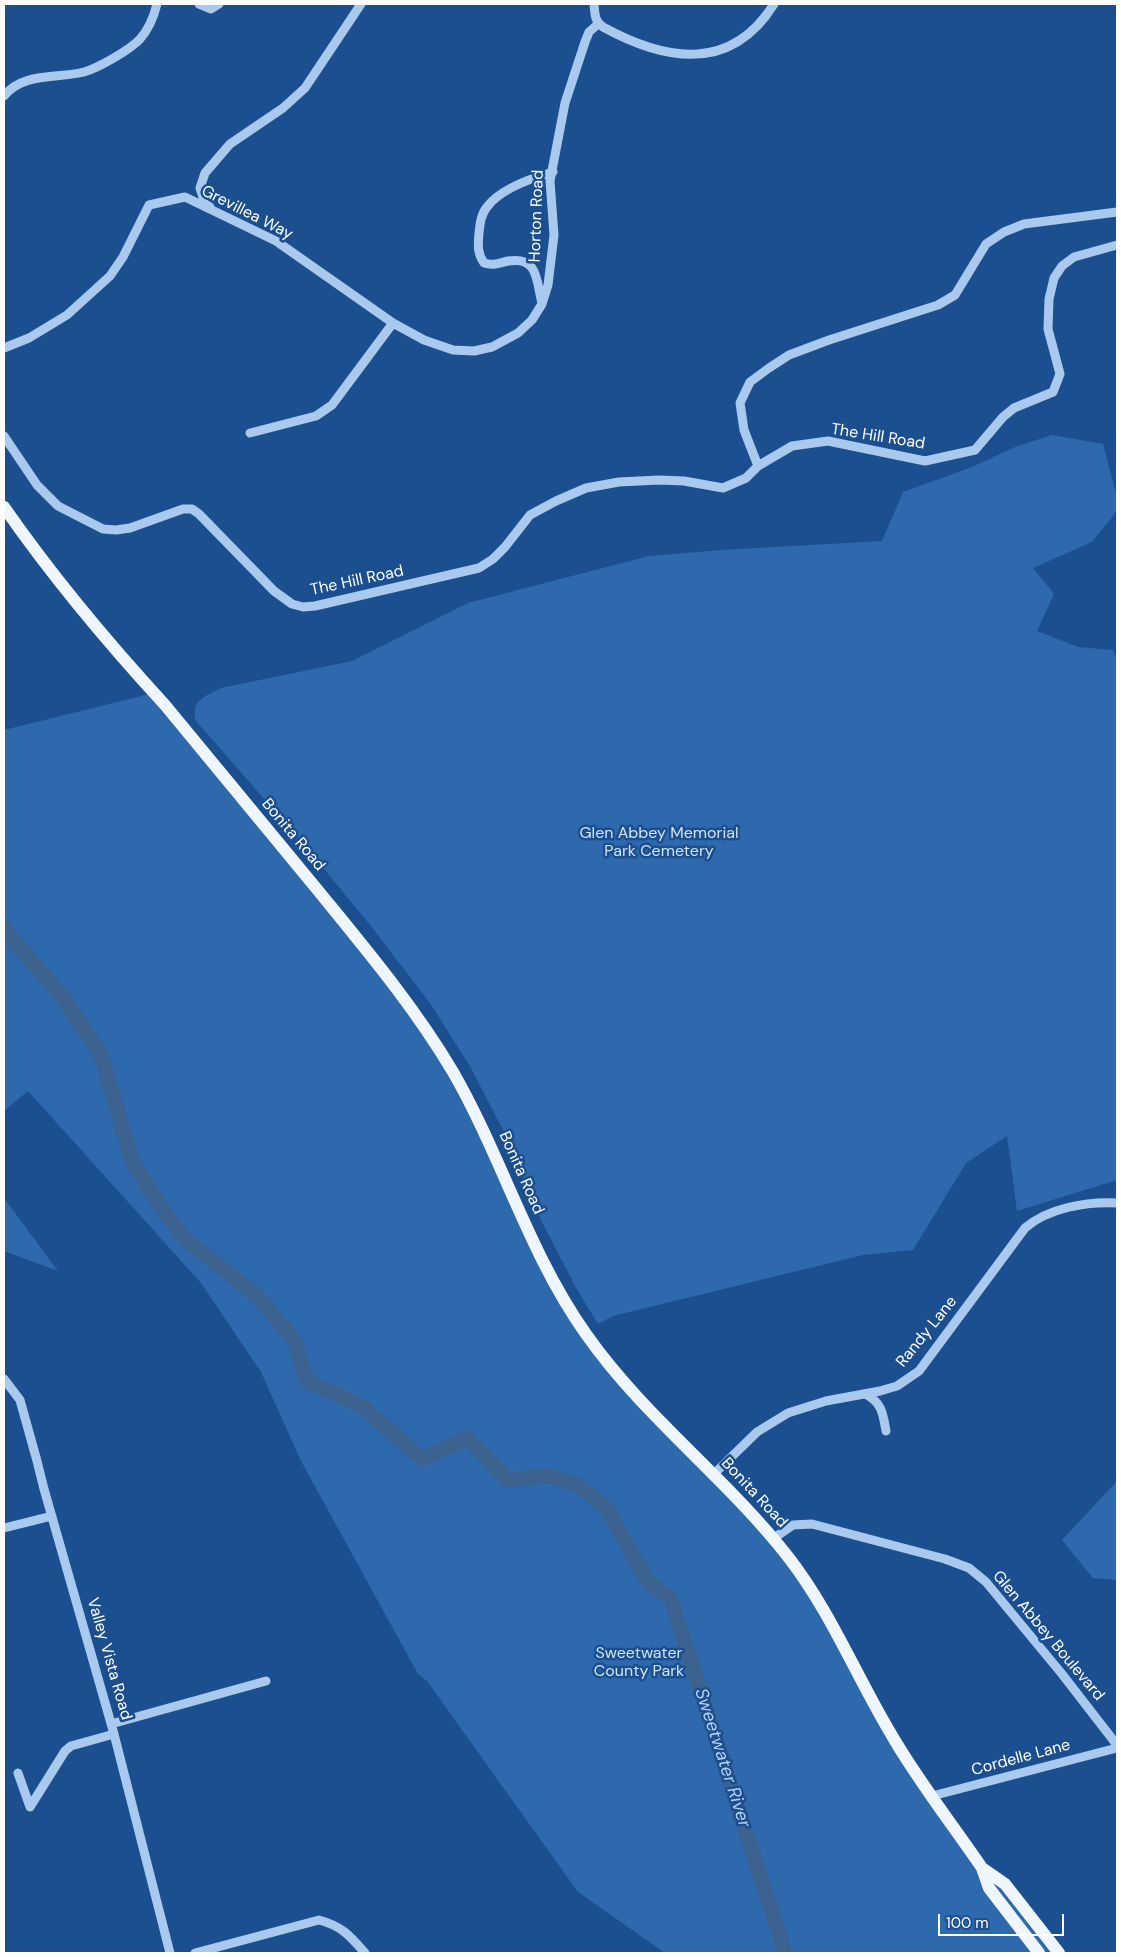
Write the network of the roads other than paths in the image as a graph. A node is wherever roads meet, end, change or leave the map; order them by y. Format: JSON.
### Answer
{"nodes":[{"id":1,"x":157,"y":4,"type":"edge"},
{"id":2,"x":199,"y":4,"type":"edge"},
{"id":3,"x":219,"y":4,"type":"edge"},
{"id":4,"x":361,"y":4,"type":"edge"},
{"id":5,"x":594,"y":4,"type":"edge"},
{"id":6,"x":774,"y":4,"type":"edge"},
{"id":7,"x":598,"y":24,"type":"junction"},
{"id":8,"x":4,"y":96,"type":"edge"},
{"id":9,"x":552,"y":172,"type":"junction"},
{"id":10,"x":214,"y":211,"type":"junction"},
{"id":11,"x":1117,"y":212,"type":"edge"},
{"id":12,"x":1117,"y":245,"type":"edge"},
{"id":13,"x":542,"y":304,"type":"junction"},
{"id":14,"x":393,"y":323,"type":"junction"},
{"id":15,"x":4,"y":348,"type":"edge"},
{"id":16,"x":250,"y":433,"type":"dead end"},
{"id":17,"x":4,"y":436,"type":"edge"},
{"id":18,"x":758,"y":466,"type":"junction"},
{"id":19,"x":4,"y":507,"type":"edge"},
{"id":20,"x":1117,"y":1204,"type":"edge"},
{"id":21,"x":4,"y":1379,"type":"edge"},
{"id":22,"x":865,"y":1394,"type":"junction"},
{"id":23,"x":886,"y":1431,"type":"dead end"},
{"id":24,"x":714,"y":1474,"type":"junction"},
{"id":25,"x":52,"y":1516,"type":"junction"},
{"id":26,"x":4,"y":1528,"type":"edge"},
{"id":27,"x":774,"y":1538,"type":"junction"},
{"id":28,"x":266,"y":1682,"type":"dead end"},
{"id":29,"x":111,"y":1724,"type":"junction"},
{"id":30,"x":114,"y":1734,"type":"junction"},
{"id":31,"x":1117,"y":1747,"type":"edge"},
{"id":32,"x":18,"y":1773,"type":"dead end"},
{"id":33,"x":932,"y":1796,"type":"junction"},
{"id":34,"x":982,"y":1868,"type":"junction"},
{"id":35,"x":170,"y":1953,"type":"edge"},
{"id":36,"x":195,"y":1953,"type":"edge"},
{"id":37,"x":365,"y":1953,"type":"edge"},
{"id":38,"x":1039,"y":1953,"type":"edge"},
{"id":39,"x":1059,"y":1953,"type":"edge"}],
"edges":[{"from":1,"to":8,"type":"street"},
{"from":2,"to":3,"type":"street"},
{"from":4,"to":10,"type":"street"},
{"from":5,"to":7,"type":"street"},
{"from":6,"to":7,"type":"street"},
{"from":7,"to":9,"type":"street","name":"Horton Road"},
{"from":9,"to":13,"type":"street","name":"Horton Road"},
{"from":9,"to":13,"type":"street"},
{"from":10,"to":14,"type":"street","name":"Grevillea Way"},
{"from":10,"to":15,"type":"street","name":"Grevillea Way"},
{"from":11,"to":18,"type":"street"},
{"from":12,"to":18,"type":"street","name":"The Hill Road"},
{"from":13,"to":14,"type":"street","name":"Horton Road"},
{"from":14,"to":16,"type":"street"},
{"from":17,"to":18,"type":"street","name":"The Hill Road"},
{"from":19,"to":24,"type":"main road","name":"Bonita Road"},
{"from":20,"to":22,"type":"street","name":"Randy Lane"},
{"from":21,"to":25,"type":"street","name":"Valley Vista Road"},
{"from":22,"to":23,"type":"street"},
{"from":22,"to":24,"type":"street","name":"Randy Lane"},
{"from":24,"to":27,"type":"main road","name":"Bonita Road"},
{"from":25,"to":26,"type":"street"},
{"from":25,"to":29,"type":"street","name":"Valley Vista Road"},
{"from":27,"to":31,"type":"street","name":"Glen Abbey Boulevard"},
{"from":27,"to":33,"type":"main road","name":"Bonita Road"},
{"from":28,"to":29,"type":"street"},
{"from":29,"to":30,"type":"street","name":"Valley Vista Road"},
{"from":30,"to":32,"type":"street"},
{"from":30,"to":35,"type":"street","name":"Valley Vista Road"},
{"from":31,"to":33,"type":"street","name":"Cordelle Lane"},
{"from":33,"to":34,"type":"main road","name":"Bonita Road"},
{"from":34,"to":38,"type":"main road","name":"Bonita Road"},
{"from":34,"to":39,"type":"main road","name":"Bonita Road"},
{"from":36,"to":37,"type":"street"}]}
